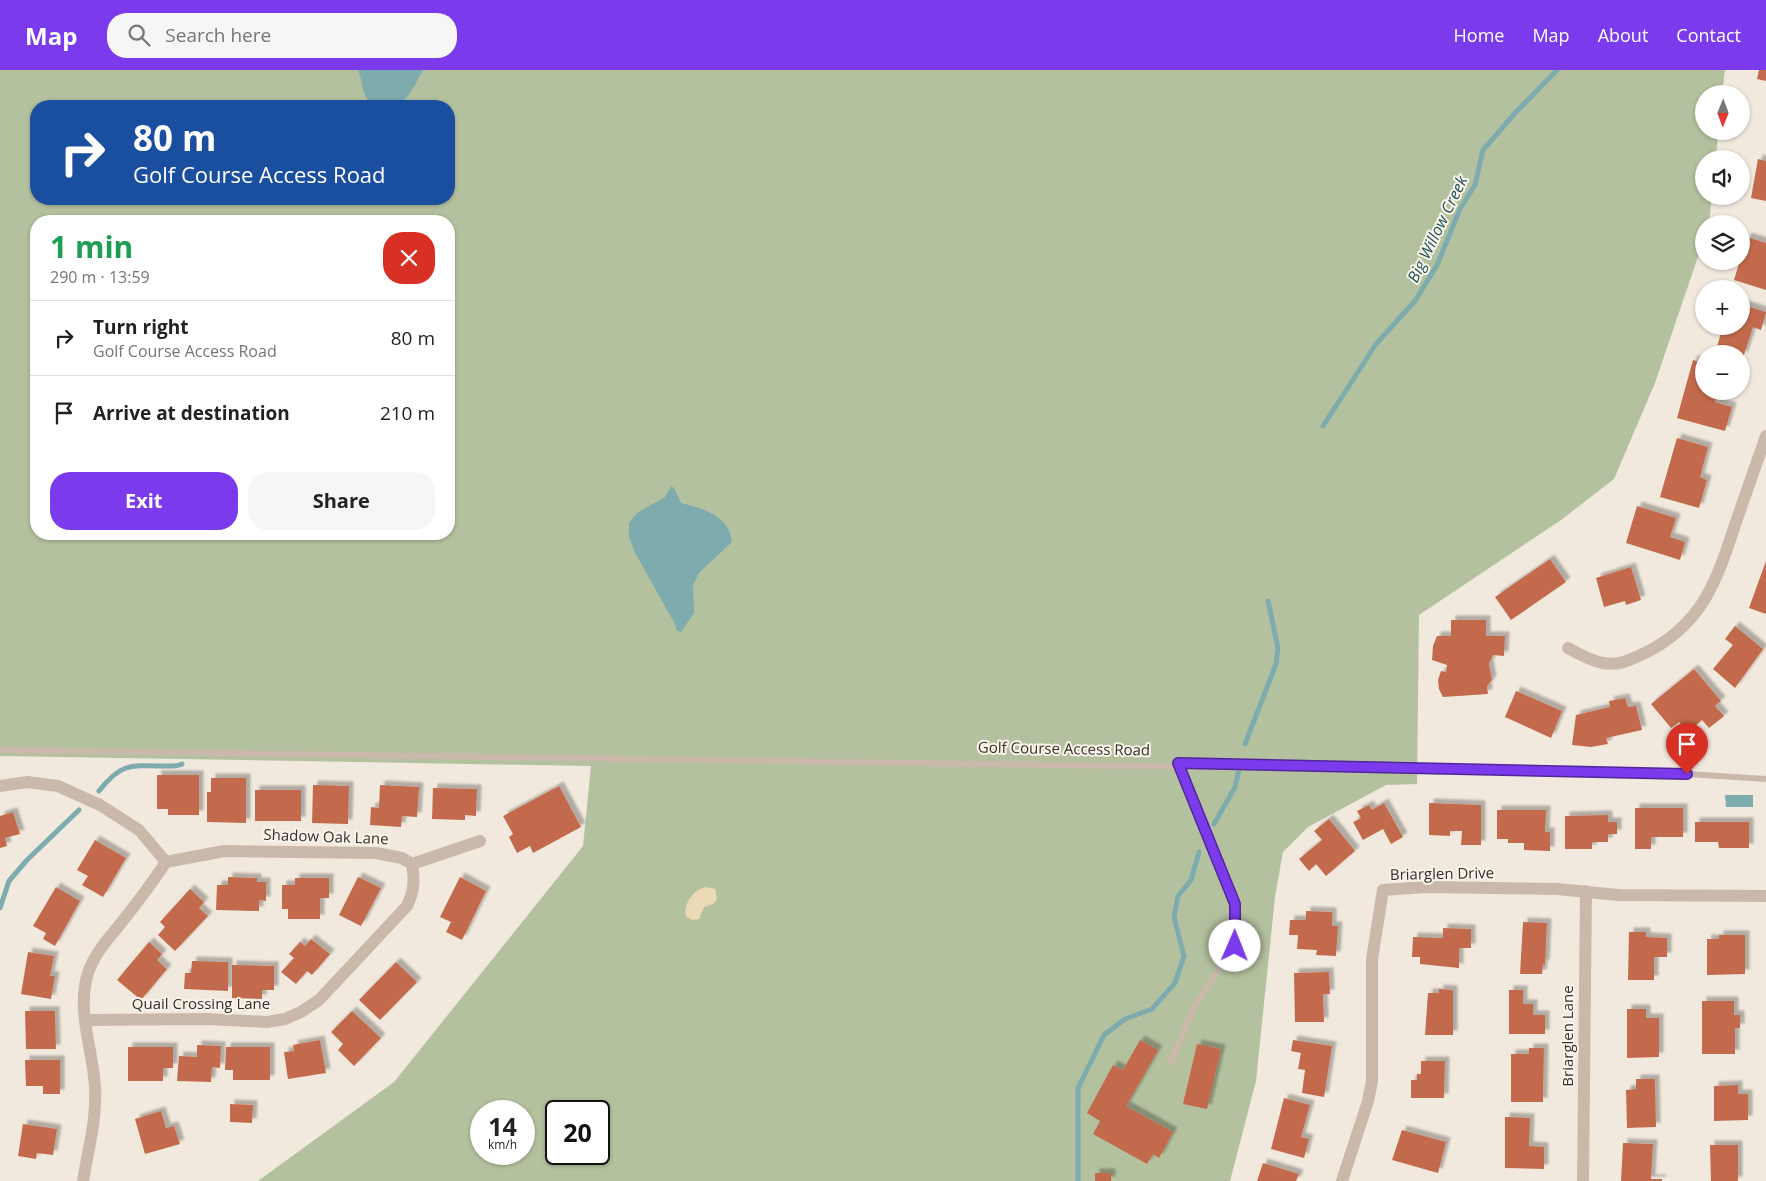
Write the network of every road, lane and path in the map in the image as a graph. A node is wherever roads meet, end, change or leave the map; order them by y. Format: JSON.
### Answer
{"nodes":[{"id":1,"x":1766,"y":438,"type":"edge"},
{"id":2,"x":1568,"y":648,"type":"dead end"},
{"id":3,"x":0,"y":750,"type":"edge"},
{"id":4,"x":1178,"y":763,"type":"junction"},
{"id":5,"x":1766,"y":780,"type":"edge"},
{"id":6,"x":0,"y":786,"type":"edge"},
{"id":7,"x":480,"y":841,"type":"dead end"},
{"id":8,"x":166,"y":862,"type":"junction"},
{"id":9,"x":412,"y":864,"type":"junction"},
{"id":10,"x":1586,"y":891,"type":"junction"},
{"id":11,"x":1766,"y":896,"type":"edge"},
{"id":12,"x":84,"y":1020,"type":"junction"},
{"id":13,"x":1170,"y":1063,"type":"dead end"},
{"id":14,"x":83,"y":1181,"type":"edge"},
{"id":15,"x":1342,"y":1181,"type":"edge"},
{"id":16,"x":1584,"y":1181,"type":"edge"}],
"edges":[{"from":1,"to":2,"type":"street"},
{"from":3,"to":4,"type":"lane","name":"Golf Course Access Road"},
{"from":4,"to":5,"type":"lane","name":"Golf Course Access Road"},
{"from":4,"to":13,"type":"lane"},
{"from":6,"to":8,"type":"street"},
{"from":7,"to":9,"type":"street"},
{"from":8,"to":9,"type":"street","name":"Shadow Oak Lane"},
{"from":8,"to":12,"type":"street"},
{"from":9,"to":12,"type":"street","name":"Quail Crossing Lane"},
{"from":10,"to":11,"type":"street","name":"Briarglen Drive"},
{"from":10,"to":15,"type":"street","name":"Briarglen Drive"},
{"from":10,"to":16,"type":"street","name":"Briarglen Lane"},
{"from":12,"to":14,"type":"street"}]}
